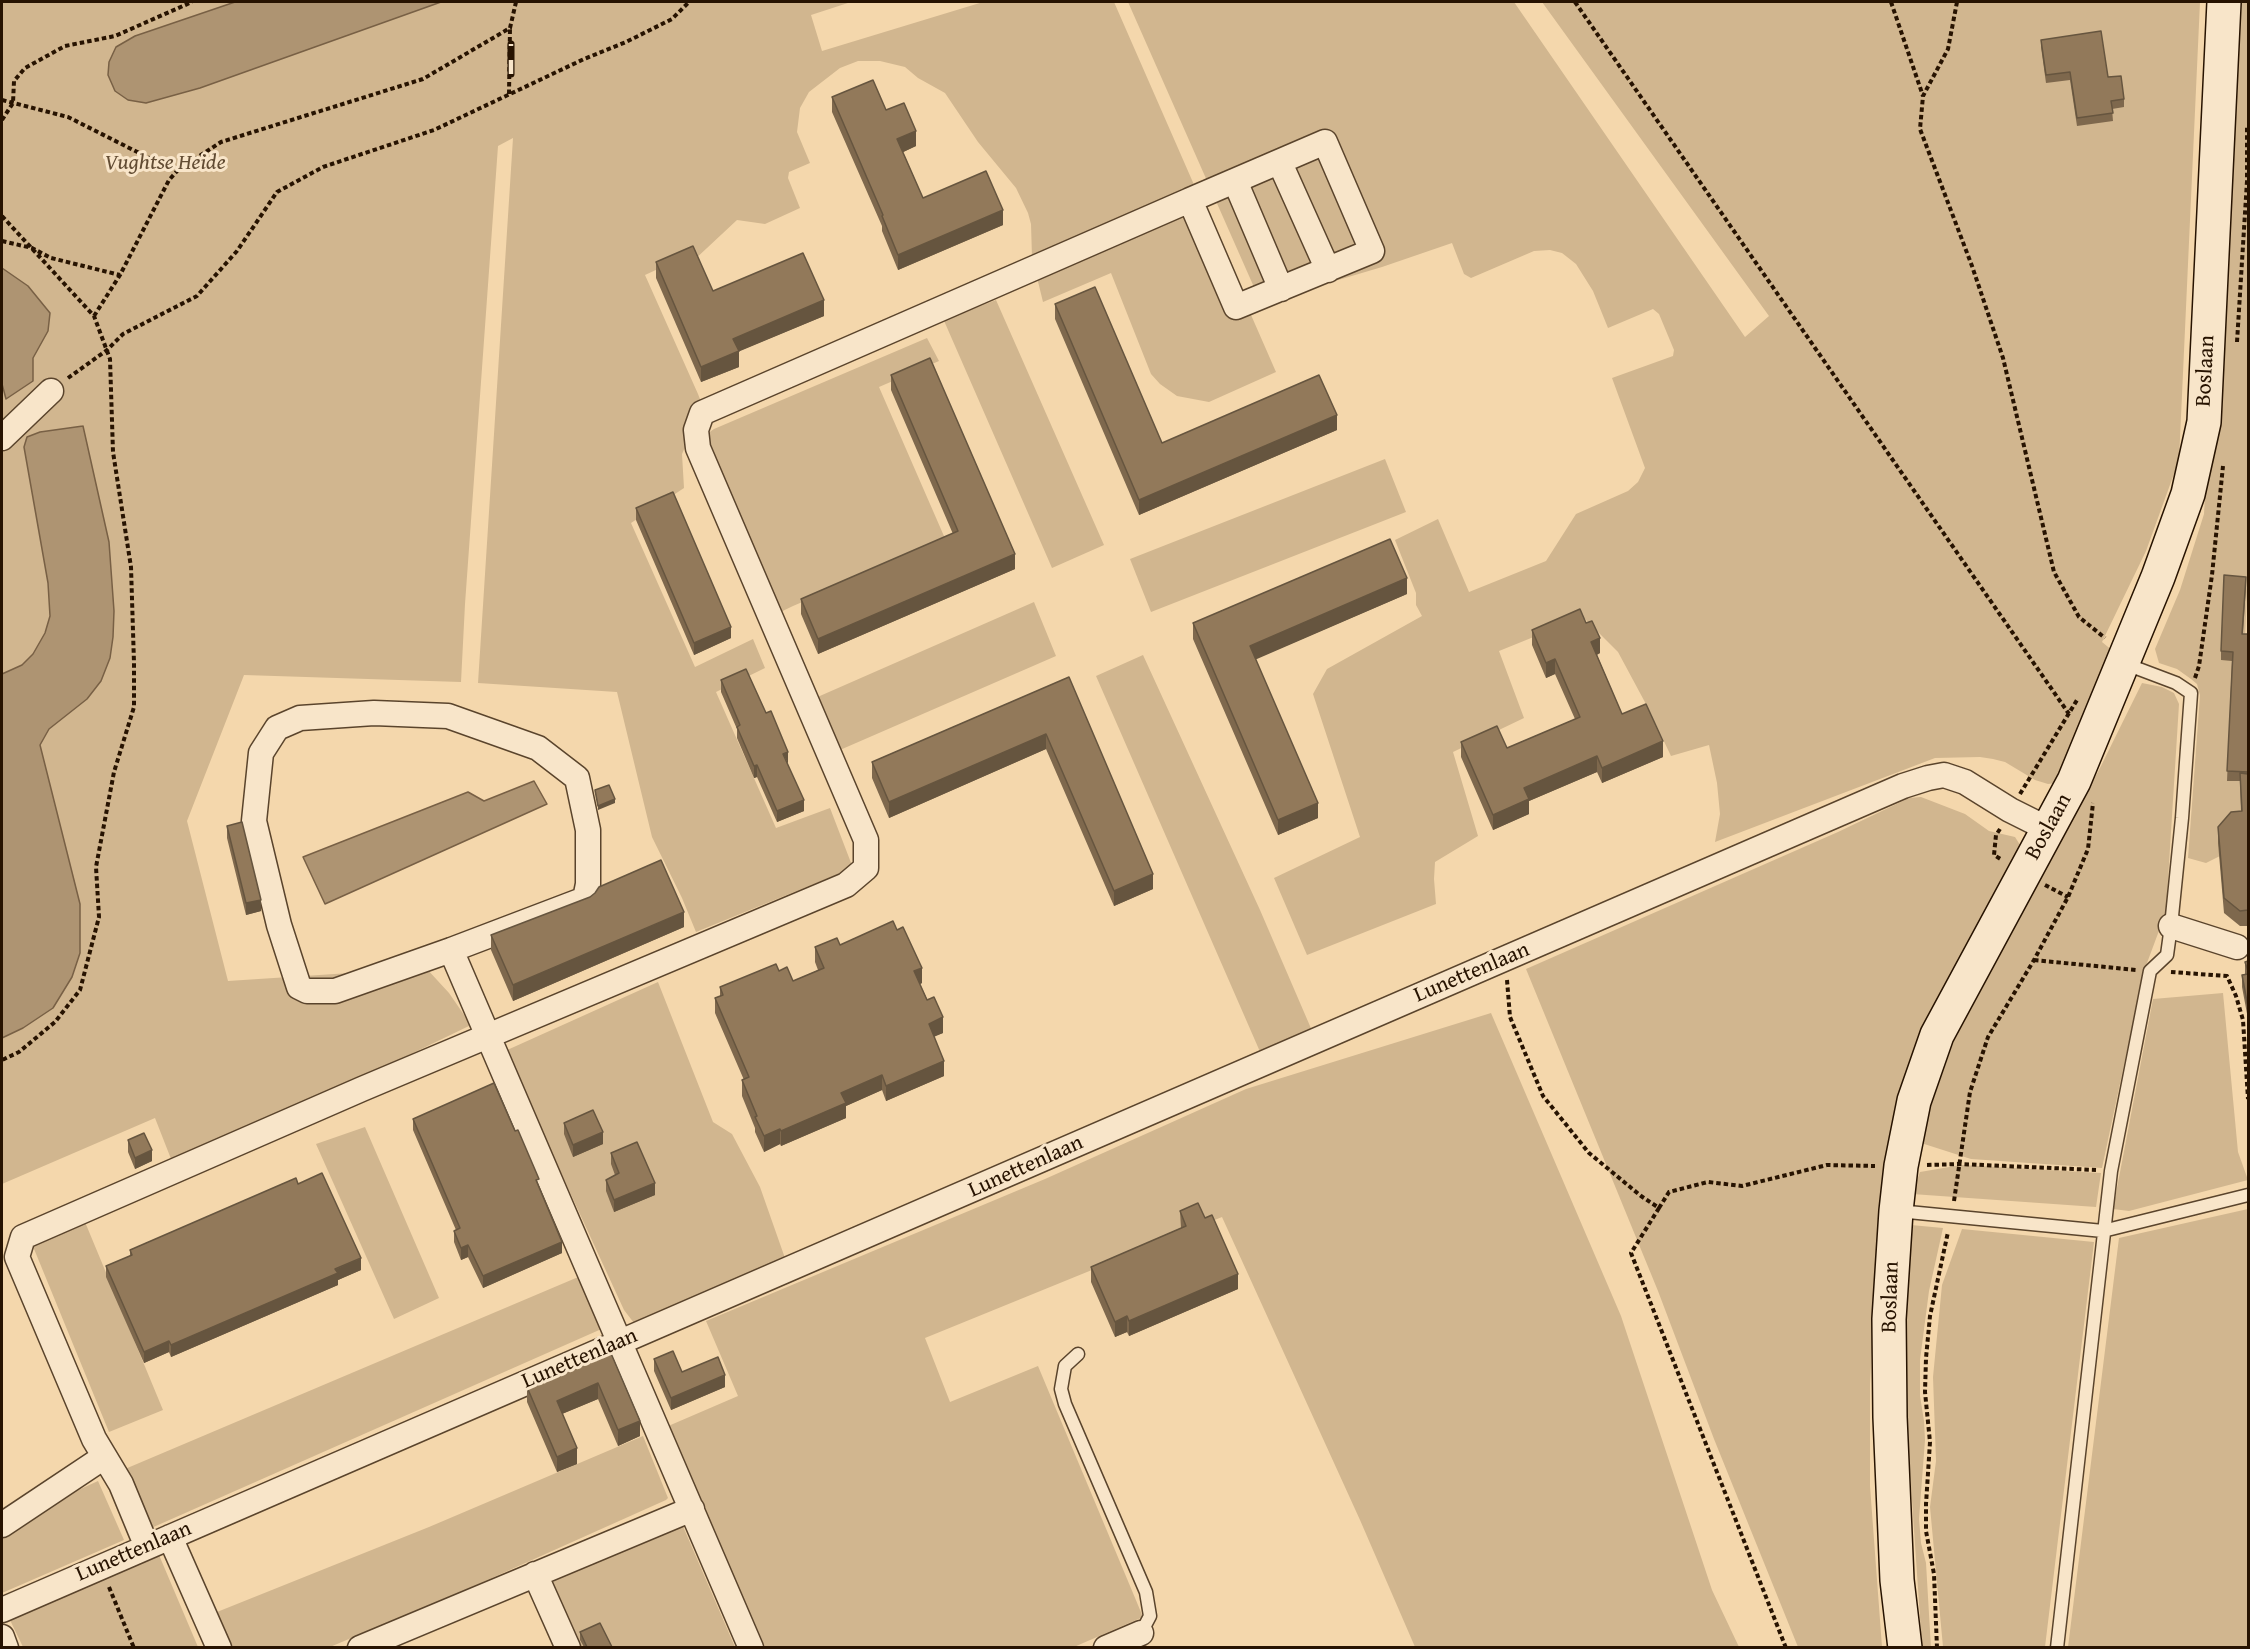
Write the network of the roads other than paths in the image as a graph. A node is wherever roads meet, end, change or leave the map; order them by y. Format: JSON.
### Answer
{"nodes":[{"id":1,"x":2224,"y":2,"type":"edge"},
{"id":2,"x":1280,"y":163,"type":"junction"},
{"id":3,"x":1235,"y":181,"type":"junction"},
{"id":4,"x":1190,"y":200,"type":"junction"},
{"id":5,"x":1328,"y":270,"type":"junction"},
{"id":6,"x":1281,"y":289,"type":"junction"},
{"id":7,"x":51,"y":391,"type":"road end"},
{"id":8,"x":2,"y":438,"type":"edge"},
{"id":9,"x":2116,"y":653,"type":"junction"},
{"id":10,"x":2048,"y":829,"type":"junction"},
{"id":11,"x":2171,"y":926,"type":"junction"},
{"id":12,"x":2237,"y":947,"type":"dead end"},
{"id":13,"x":451,"y":950,"type":"junction"},
{"id":14,"x":487,"y":1036,"type":"junction"},
{"id":15,"x":2248,"y":1195,"type":"edge"},
{"id":16,"x":1896,"y":1211,"type":"junction"},
{"id":17,"x":2103,"y":1231,"type":"junction"},
{"id":18,"x":9,"y":1254,"type":"edge"},
{"id":19,"x":619,"y":1342,"type":"junction"},
{"id":20,"x":1078,"y":1354,"type":"dead end"},
{"id":21,"x":104,"y":1457,"type":"junction"},
{"id":22,"x":692,"y":1509,"type":"junction"},
{"id":23,"x":2,"y":1525,"type":"edge"},
{"id":24,"x":171,"y":1537,"type":"junction"},
{"id":25,"x":147,"y":1547,"type":"junction"},
{"id":26,"x":536,"y":1574,"type":"junction"},
{"id":27,"x":2,"y":1610,"type":"edge"},
{"id":28,"x":1140,"y":1633,"type":"joint"},
{"id":29,"x":2,"y":1637,"type":"edge"},
{"id":30,"x":6,"y":1647,"type":"edge"},
{"id":31,"x":219,"y":1647,"type":"edge"},
{"id":32,"x":360,"y":1647,"type":"edge"},
{"id":33,"x":568,"y":1647,"type":"edge"},
{"id":34,"x":751,"y":1647,"type":"edge"},
{"id":35,"x":1106,"y":1647,"type":"edge"},
{"id":36,"x":1905,"y":1647,"type":"edge"},
{"id":37,"x":2057,"y":1647,"type":"edge"}],
"edges":[{"from":1,"to":9,"type":"main road","name":"Boslaan"},
{"from":2,"to":3,"type":"street"},
{"from":2,"to":5,"type":"street"},
{"from":2,"to":5,"type":"street"},
{"from":3,"to":4,"type":"street"},
{"from":3,"to":6,"type":"street"},
{"from":4,"to":6,"type":"street"},
{"from":4,"to":14,"type":"street"},
{"from":5,"to":6,"type":"street"},
{"from":7,"to":8,"type":"street"},
{"from":9,"to":10,"type":"main road","name":"Boslaan"},
{"from":9,"to":11,"type":"lane"},
{"from":10,"to":16,"type":"main road","name":"Boslaan"},
{"from":10,"to":19,"type":"street","name":"Lunettenlaan"},
{"from":11,"to":12,"type":"street"},
{"from":11,"to":17,"type":"lane"},
{"from":13,"to":13,"type":"street"},
{"from":13,"to":14,"type":"street"},
{"from":14,"to":18,"type":"street"},
{"from":14,"to":19,"type":"street"},
{"from":15,"to":17,"type":"lane"},
{"from":16,"to":17,"type":"lane"},
{"from":16,"to":36,"type":"main road","name":"Boslaan"},
{"from":17,"to":37,"type":"lane"},
{"from":18,"to":21,"type":"street"},
{"from":19,"to":22,"type":"street"},
{"from":19,"to":24,"type":"street","name":"Lunettenlaan"},
{"from":20,"to":28,"type":"lane"},
{"from":21,"to":23,"type":"street"},
{"from":21,"to":25,"type":"street"},
{"from":22,"to":26,"type":"street"},
{"from":22,"to":34,"type":"street"},
{"from":24,"to":25,"type":"street","name":"Lunettenlaan"},
{"from":24,"to":31,"type":"street"},
{"from":25,"to":27,"type":"street","name":"Lunettenlaan"},
{"from":26,"to":32,"type":"street"},
{"from":26,"to":33,"type":"street"},
{"from":28,"to":35,"type":"street"},
{"from":29,"to":30,"type":"street"}]}
